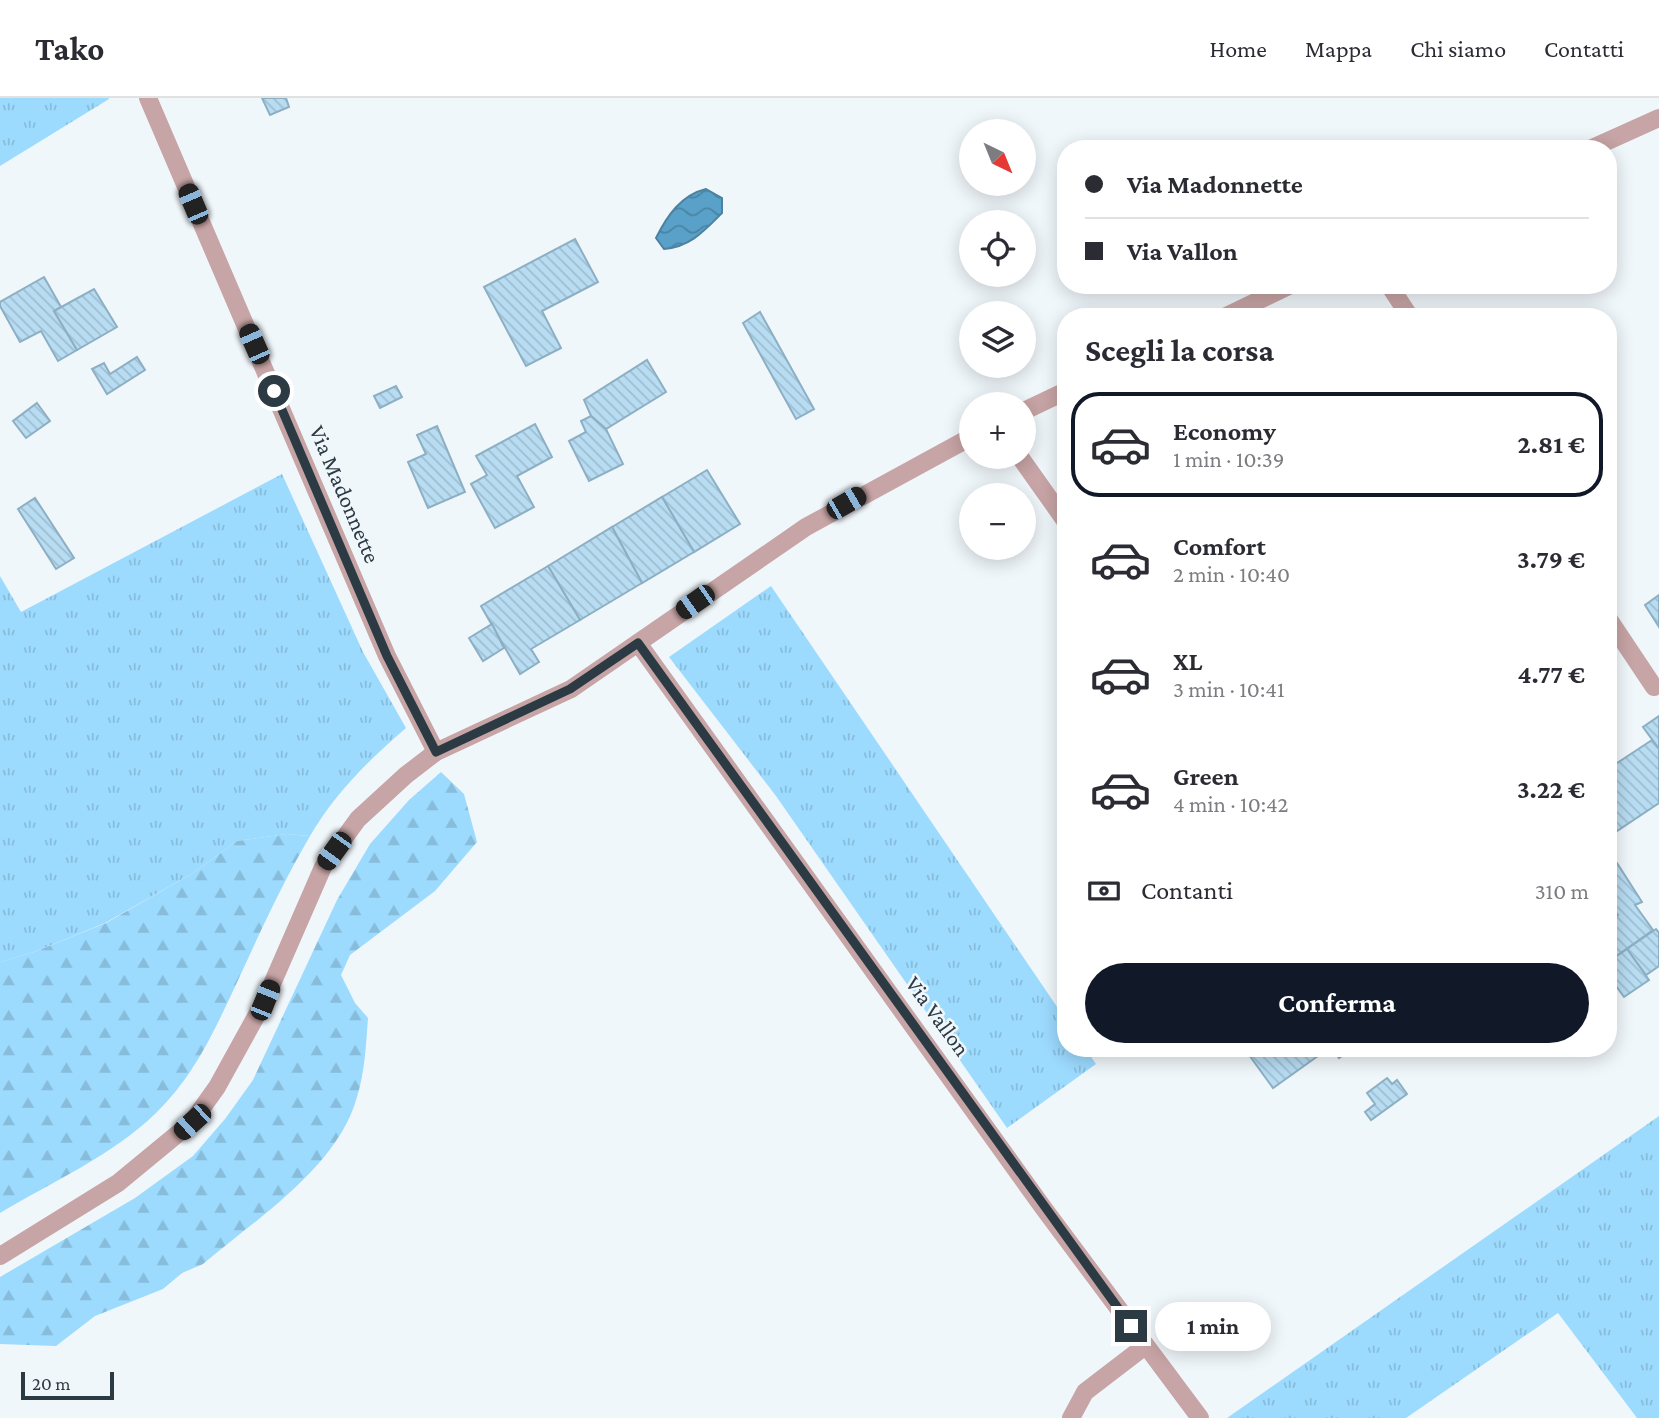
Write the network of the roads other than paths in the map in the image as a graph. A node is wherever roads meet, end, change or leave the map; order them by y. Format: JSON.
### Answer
{"nodes":[{"id":1,"x":148,"y":98,"type":"edge"},
{"id":2,"x":1659,"y":118,"type":"edge"},
{"id":3,"x":1610,"y":140,"type":"edge"},
{"id":4,"x":1272,"y":294,"type":"edge"},
{"id":5,"x":1243,"y":308,"type":"edge"},
{"id":6,"x":1057,"y":395,"type":"edge"},
{"id":7,"x":1036,"y":405,"type":"edge"},
{"id":8,"x":959,"y":444,"type":"edge"},
{"id":9,"x":1028,"y":469,"type":"edge"},
{"id":10,"x":1057,"y":509,"type":"edge"},
{"id":11,"x":1617,"y":632,"type":"edge"},
{"id":12,"x":638,"y":643,"type":"junction"},
{"id":13,"x":1654,"y":687,"type":"dead end"},
{"id":14,"x":436,"y":752,"type":"junction"},
{"id":15,"x":0,"y":1256,"type":"edge"},
{"id":16,"x":1146,"y":1346,"type":"junction"},
{"id":17,"x":1071,"y":1418,"type":"edge"},
{"id":18,"x":1200,"y":1418,"type":"edge"}],
"edges":[{"from":1,"to":14,"type":"street","name":"Via Madonnette"},
{"from":2,"to":3,"type":"street"},
{"from":4,"to":5,"type":"street"},
{"from":6,"to":7,"type":"street"},
{"from":8,"to":12,"type":"street"},
{"from":9,"to":10,"type":"street"},
{"from":11,"to":13,"type":"street"},
{"from":12,"to":14,"type":"street"},
{"from":12,"to":16,"type":"street","name":"Via Vallon"},
{"from":14,"to":15,"type":"street"},
{"from":16,"to":17,"type":"street"},
{"from":16,"to":18,"type":"street","name":"Via Vallon"}]}
